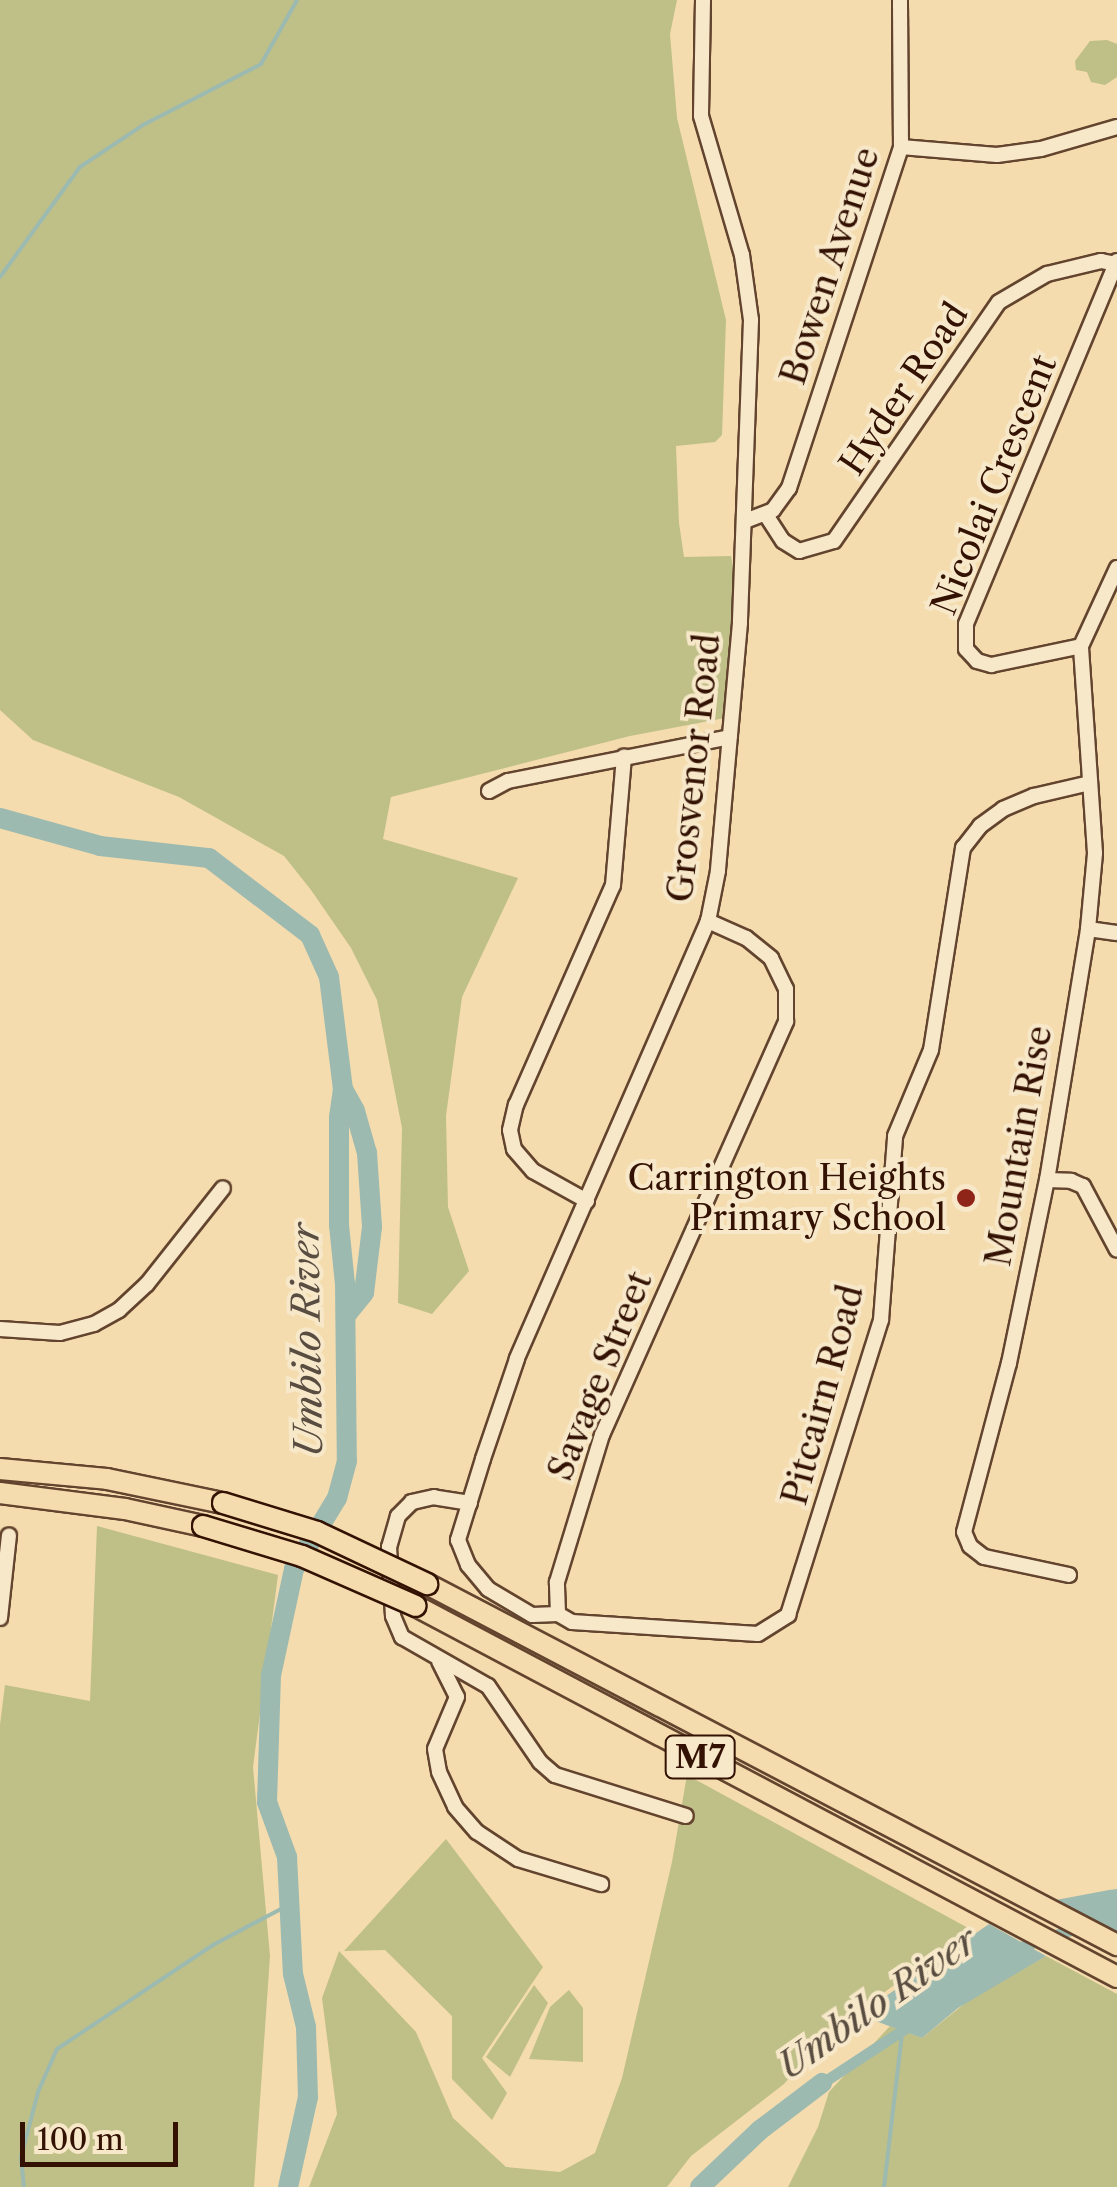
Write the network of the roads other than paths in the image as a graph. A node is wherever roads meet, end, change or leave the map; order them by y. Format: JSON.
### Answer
{"nodes":[{"id":1,"x":703,"y":0,"type":"edge"},
{"id":2,"x":900,"y":0,"type":"edge"},
{"id":3,"x":1117,"y":128,"type":"edge"},
{"id":4,"x":902,"y":147,"type":"junction"},
{"id":5,"x":1116,"y":262,"type":"edge"},
{"id":6,"x":766,"y":516,"type":"junction"},
{"id":7,"x":745,"y":521,"type":"junction"},
{"id":8,"x":1117,"y":568,"type":"edge"},
{"id":9,"x":1080,"y":646,"type":"junction"},
{"id":10,"x":730,"y":737,"type":"junction"},
{"id":11,"x":624,"y":756,"type":"junction"},
{"id":12,"x":1090,"y":784,"type":"junction"},
{"id":13,"x":489,"y":792,"type":"dead end"},
{"id":14,"x":708,"y":921,"type":"junction"},
{"id":15,"x":1088,"y":929,"type":"junction"},
{"id":16,"x":1117,"y":933,"type":"edge"},
{"id":17,"x":1047,"y":1180,"type":"junction"},
{"id":18,"x":223,"y":1188,"type":"dead end"},
{"id":19,"x":587,"y":1201,"type":"junction"},
{"id":20,"x":1117,"y":1250,"type":"edge"},
{"id":21,"x":0,"y":1329,"type":"edge"},
{"id":22,"x":0,"y":1469,"type":"edge"},
{"id":23,"x":0,"y":1493,"type":"edge"},
{"id":24,"x":470,"y":1503,"type":"junction"},
{"id":25,"x":9,"y":1535,"type":"dead end"},
{"id":26,"x":1068,"y":1575,"type":"dead end"},
{"id":27,"x":558,"y":1614,"type":"junction"},
{"id":28,"x":0,"y":1618,"type":"edge"},
{"id":29,"x":778,"y":1626,"type":"joint"},
{"id":30,"x":438,"y":1660,"type":"junction"},
{"id":31,"x":686,"y":1816,"type":"dead end"},
{"id":32,"x":601,"y":1884,"type":"dead end"},
{"id":33,"x":1115,"y":1944,"type":"edge"},
{"id":34,"x":1117,"y":1978,"type":"edge"}],
"edges":[{"from":1,"to":7,"type":"street","name":"Grosvenor Road"},
{"from":2,"to":4,"type":"street","name":"Bowen Avenue"},
{"from":3,"to":4,"type":"street"},
{"from":4,"to":6,"type":"street","name":"Bowen Avenue"},
{"from":5,"to":6,"type":"street","name":"Hyder Road"},
{"from":5,"to":9,"type":"street","name":"Nicolai Crescent"},
{"from":6,"to":7,"type":"street"},
{"from":7,"to":10,"type":"street","name":"Grosvenor Road"},
{"from":8,"to":9,"type":"street"},
{"from":9,"to":12,"type":"street","name":"Mountain Rise"},
{"from":10,"to":11,"type":"street"},
{"from":10,"to":14,"type":"street","name":"Grosvenor Road"},
{"from":11,"to":13,"type":"street"},
{"from":11,"to":19,"type":"street"},
{"from":12,"to":15,"type":"street","name":"Mountain Rise"},
{"from":12,"to":29,"type":"street","name":"Pitcairn Road"},
{"from":14,"to":19,"type":"street","name":"Grosvenor Road"},
{"from":14,"to":27,"type":"street","name":"Savage Street"},
{"from":15,"to":16,"type":"street"},
{"from":15,"to":17,"type":"street","name":"Mountain Rise"},
{"from":17,"to":20,"type":"street"},
{"from":17,"to":26,"type":"street","name":"Mountain Rise"},
{"from":18,"to":21,"type":"street"},
{"from":19,"to":24,"type":"street","name":"Grosvenor Road"},
{"from":22,"to":33,"type":"highway","number":"M7","bridge":true},
{"from":23,"to":34,"type":"highway","number":"M7","bridge":true},
{"from":24,"to":27,"type":"street","name":"Grosvenor Road"},
{"from":24,"to":30,"type":"street"},
{"from":25,"to":28,"type":"street"},
{"from":27,"to":29,"type":"street","name":"Grosvenor Road"},
{"from":30,"to":31,"type":"street"},
{"from":30,"to":32,"type":"street"}]}
